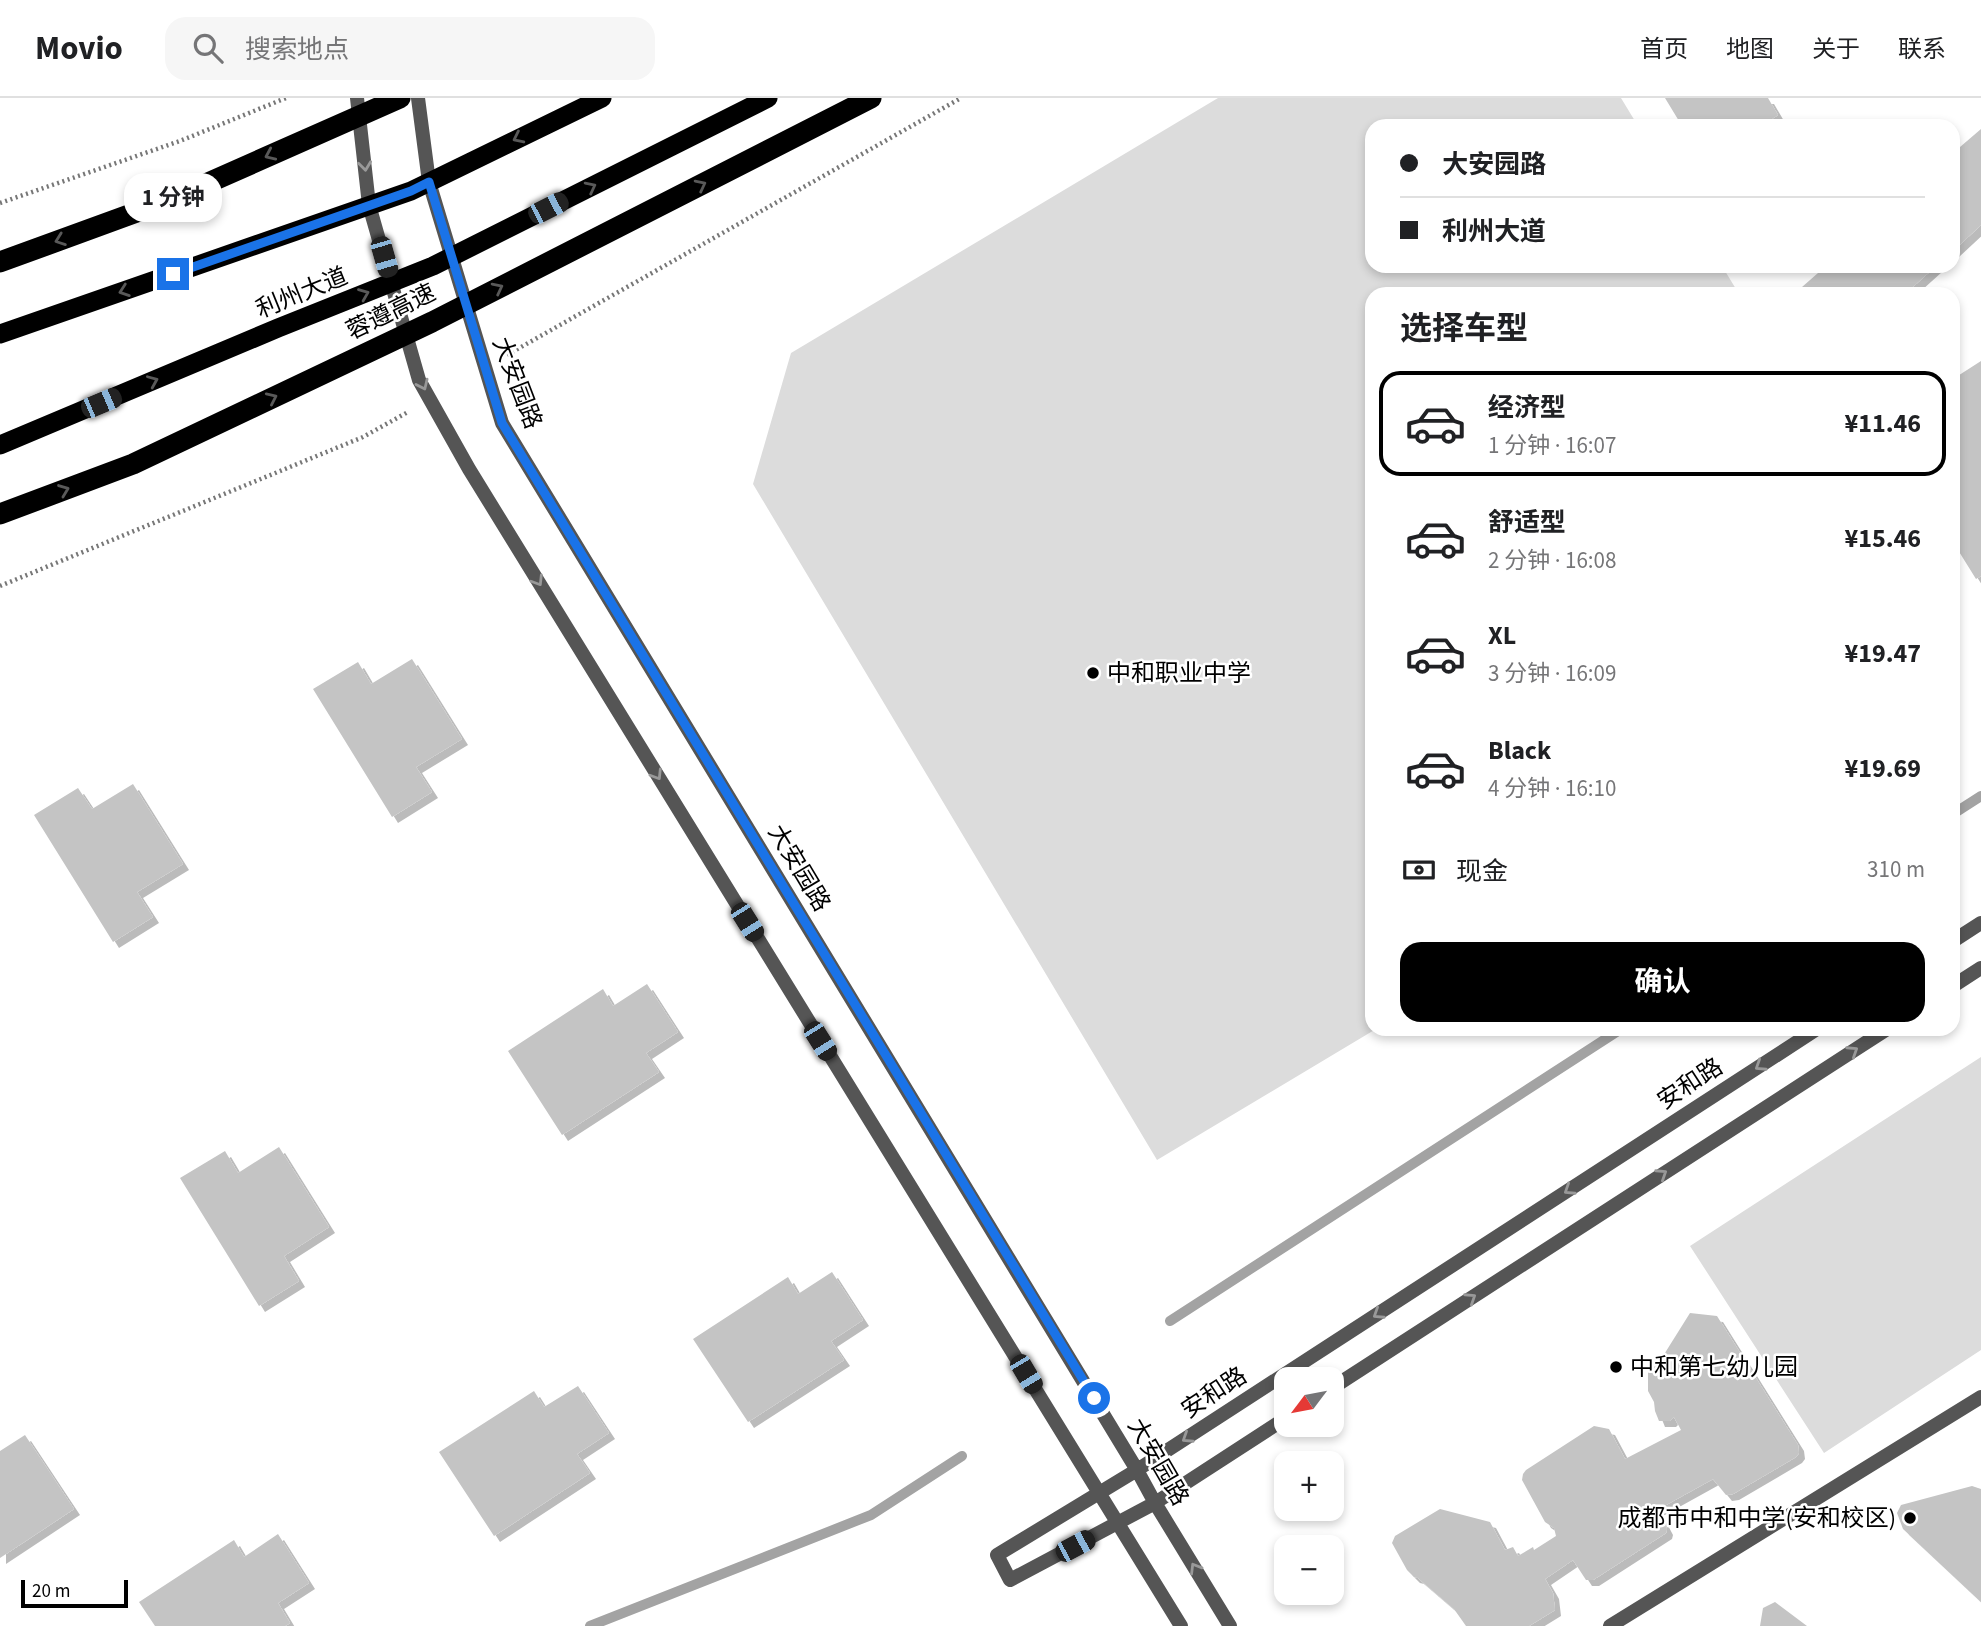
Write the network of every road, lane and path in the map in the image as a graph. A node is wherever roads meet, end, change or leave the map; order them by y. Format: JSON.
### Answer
{"nodes":[{"id":1,"x":286,"y":98,"type":"edge"},
{"id":2,"x":357,"y":98,"type":"edge"},
{"id":3,"x":400,"y":98,"type":"edge"},
{"id":4,"x":418,"y":98,"type":"edge"},
{"id":5,"x":602,"y":98,"type":"edge"},
{"id":6,"x":768,"y":98,"type":"edge"},
{"id":7,"x":871,"y":98,"type":"edge"},
{"id":8,"x":429,"y":182,"type":"junction"},
{"id":9,"x":0,"y":203,"type":"edge"},
{"id":10,"x":369,"y":205,"type":"junction"},
{"id":11,"x":451,"y":257,"type":"junction"},
{"id":12,"x":0,"y":262,"type":"edge"},
{"id":13,"x":391,"y":283,"type":"junction"},
{"id":14,"x":0,"y":334,"type":"edge"},
{"id":15,"x":0,"y":445,"type":"edge"},
{"id":16,"x":0,"y":514,"type":"edge"},
{"id":17,"x":1981,"y":922,"type":"edge"},
{"id":18,"x":1960,"y":936,"type":"edge"},
{"id":19,"x":1981,"y":968,"type":"edge"},
{"id":20,"x":1960,"y":982,"type":"edge"},
{"id":21,"x":1806,"y":1036,"type":"edge"},
{"id":22,"x":1876,"y":1036,"type":"edge"},
{"id":23,"x":1344,"y":1380,"type":"edge"},
{"id":24,"x":1981,"y":1397,"type":"edge"},
{"id":25,"x":1274,"y":1426,"type":"edge"},
{"id":26,"x":1137,"y":1470,"type":"junction"},
{"id":27,"x":1099,"y":1493,"type":"junction"},
{"id":28,"x":1155,"y":1503,"type":"junction"},
{"id":29,"x":1118,"y":1522,"type":"junction"},
{"id":30,"x":1181,"y":1626,"type":"edge"},
{"id":31,"x":1230,"y":1626,"type":"edge"},
{"id":32,"x":1610,"y":1626,"type":"edge"}],
"edges":[{"from":1,"to":9,"type":"path"},
{"from":2,"to":10,"type":"street","one_way":true},
{"from":3,"to":12,"type":"highway","one_way":true},
{"from":4,"to":8,"type":"street","name":"大安园路"},
{"from":5,"to":8,"type":"highway","one_way":true},
{"from":11,"to":6,"type":"highway","name":"利州大道","one_way":true},
{"from":16,"to":7,"type":"highway","name":"蓉遵高速","one_way":true},
{"from":8,"to":10,"type":"highway"},
{"from":8,"to":11,"type":"street","name":"大安园路"},
{"from":10,"to":13,"type":"street"},
{"from":10,"to":14,"type":"highway","one_way":true},
{"from":11,"to":13,"type":"highway","name":"利州大道"},
{"from":11,"to":26,"type":"street","name":"大安园路"},
{"from":15,"to":13,"type":"highway","name":"利州大道","one_way":true},
{"from":13,"to":27,"type":"street","one_way":true},
{"from":17,"to":18,"type":"street"},
{"from":19,"to":20,"type":"street"},
{"from":21,"to":26,"type":"street","name":"安和路","one_way":true},
{"from":23,"to":22,"type":"street","one_way":true},
{"from":24,"to":32,"type":"street"},
{"from":25,"to":28,"type":"street","name":"安和路"},
{"from":26,"to":27,"type":"street","name":"安和路"},
{"from":26,"to":28,"type":"street","name":"大安园路"},
{"from":27,"to":29,"type":"street"},
{"from":27,"to":29,"type":"street","name":"安和路"},
{"from":28,"to":29,"type":"street","name":"安和路"},
{"from":31,"to":28,"type":"street","name":"大安园路","one_way":true},
{"from":29,"to":30,"type":"street"}]}
